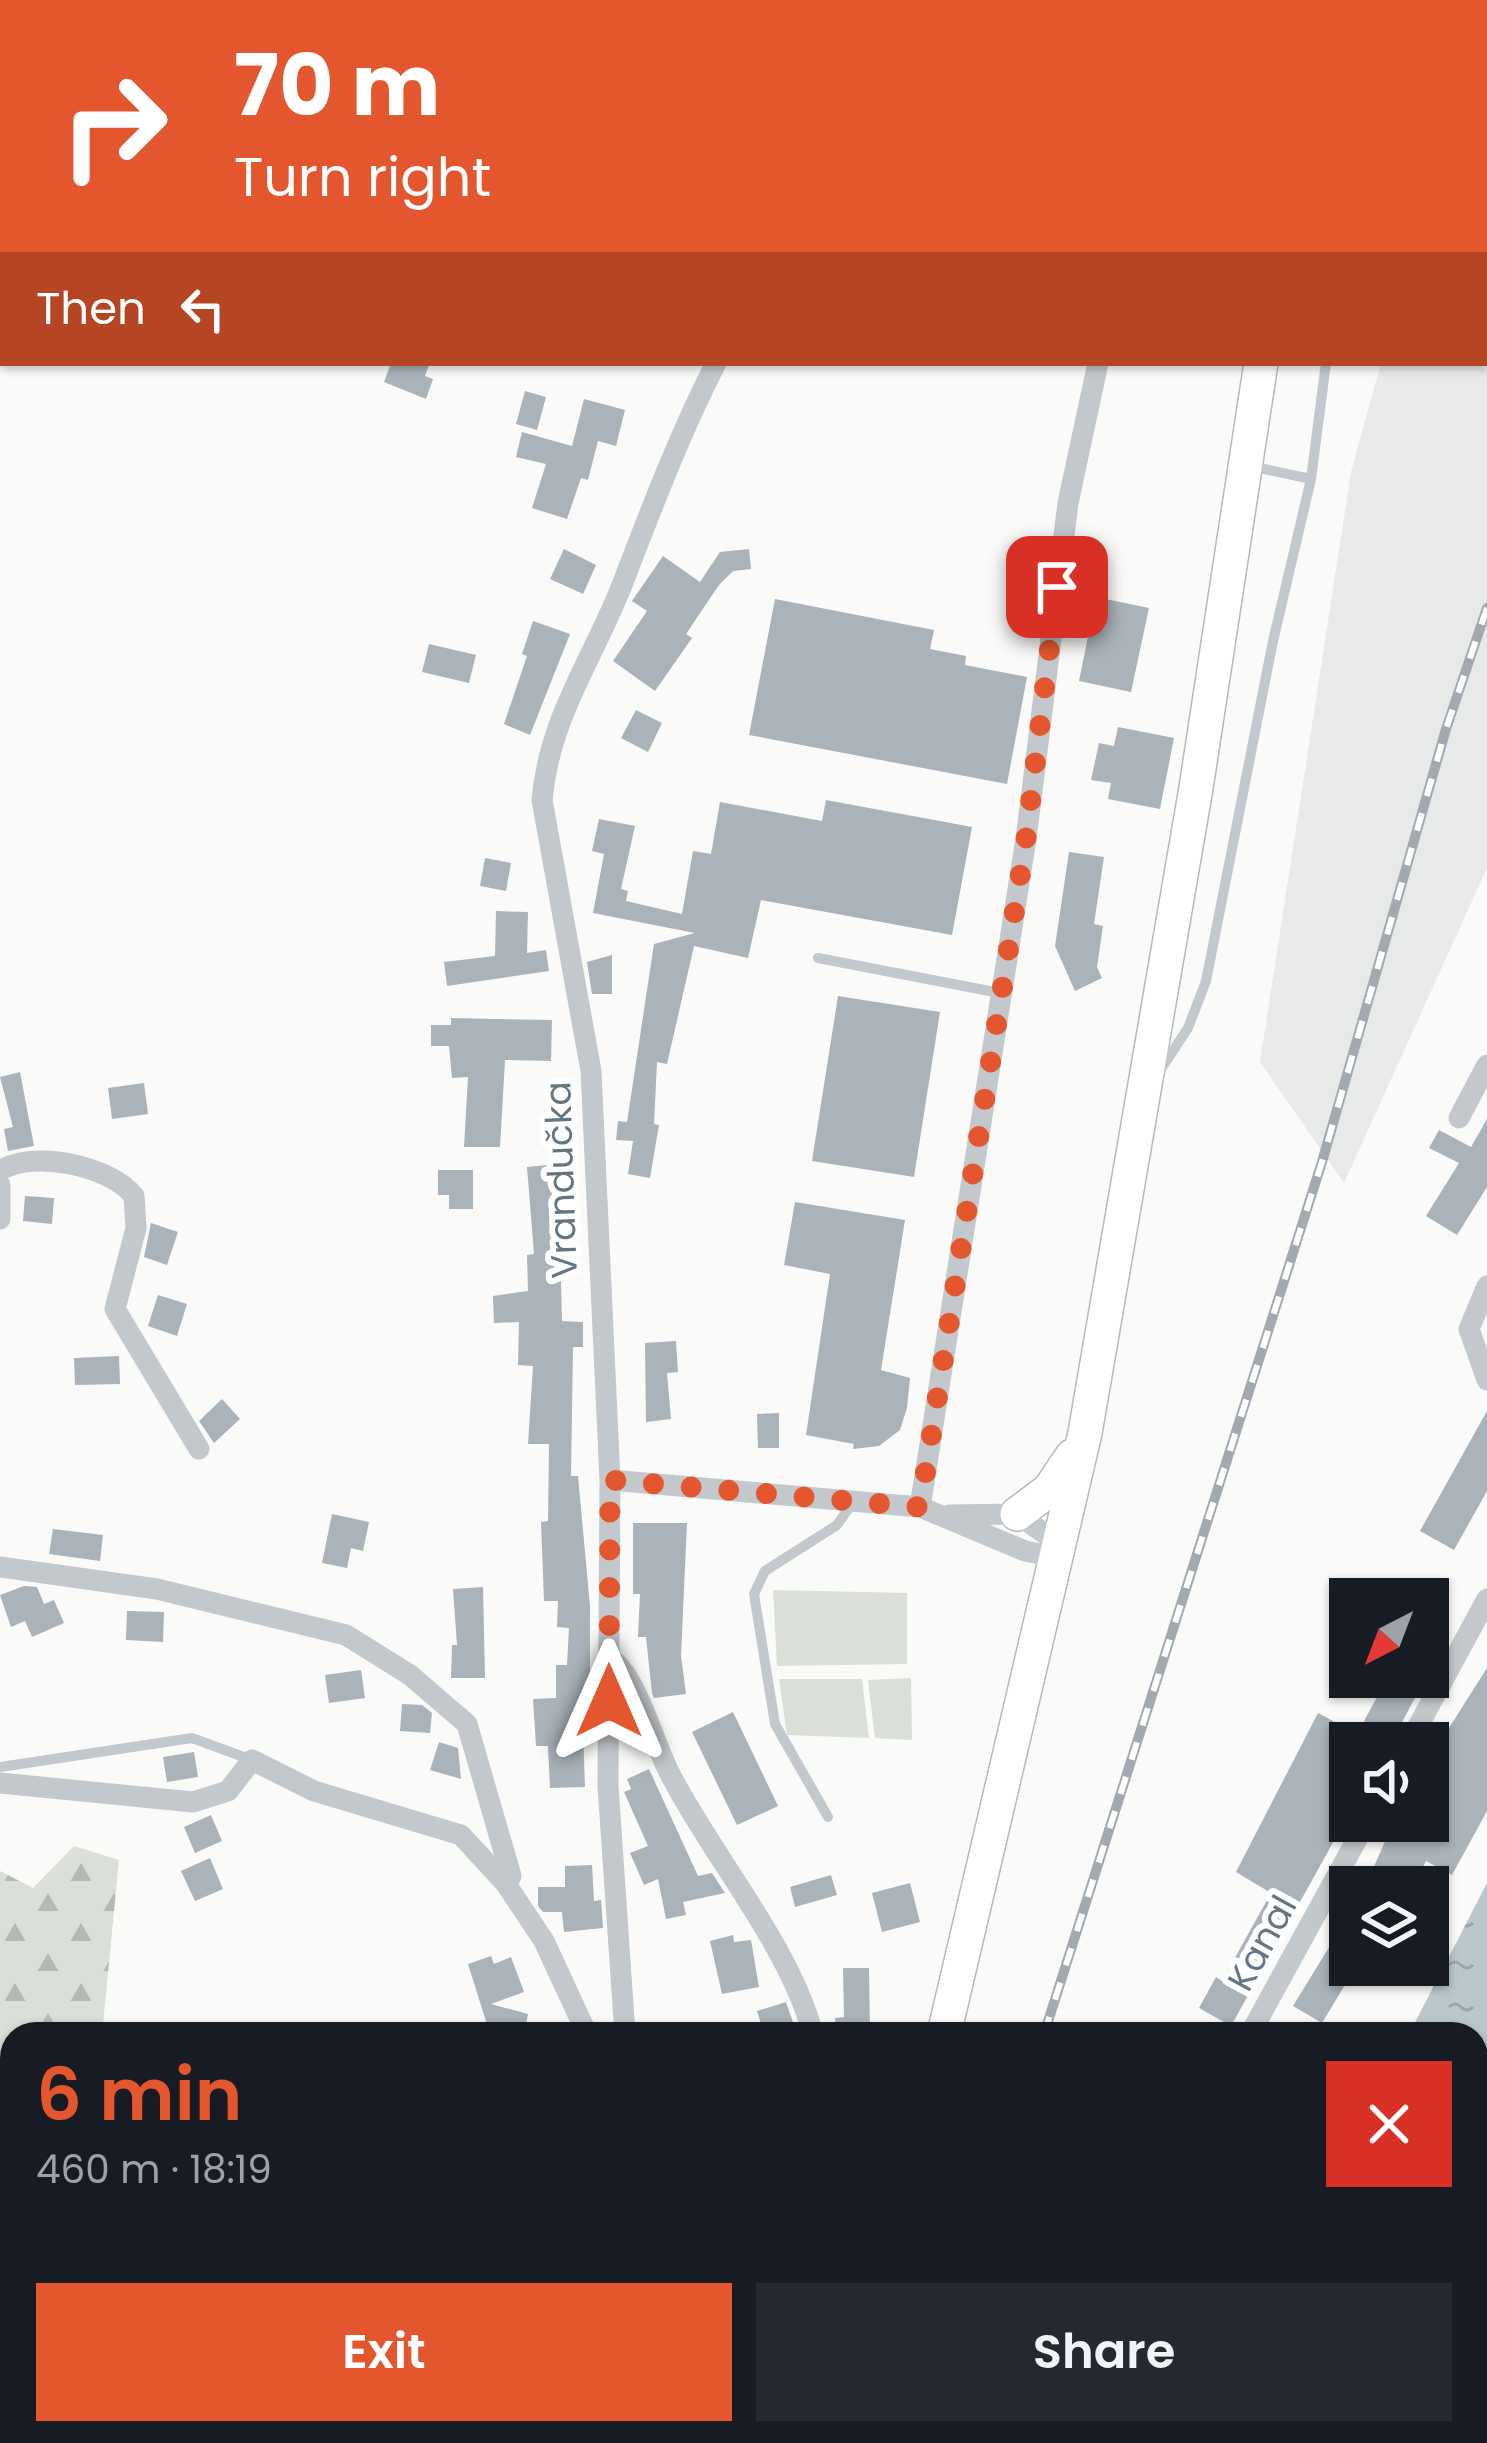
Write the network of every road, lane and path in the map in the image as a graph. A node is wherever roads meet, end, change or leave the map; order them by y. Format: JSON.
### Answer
{"nodes":[{"id":1,"x":715,"y":366,"type":"edge"},
{"id":2,"x":1097,"y":366,"type":"edge"},
{"id":3,"x":1261,"y":366,"type":"edge"},
{"id":4,"x":1326,"y":366,"type":"edge"},
{"id":5,"x":1245,"y":465,"type":"junction"},
{"id":6,"x":1311,"y":479,"type":"junction"},
{"id":7,"x":818,"y":958,"type":"dead end"},
{"id":8,"x":1000,"y":992,"type":"junction"},
{"id":9,"x":1487,"y":1066,"type":"edge"},
{"id":10,"x":1144,"y":1095,"type":"junction"},
{"id":11,"x":1459,"y":1118,"type":"dead end"},
{"id":12,"x":0,"y":1171,"type":"edge"},
{"id":13,"x":0,"y":1185,"type":"edge"},
{"id":14,"x":0,"y":1219,"type":"edge"},
{"id":15,"x":1487,"y":1286,"type":"edge"},
{"id":16,"x":1487,"y":1380,"type":"edge"},
{"id":17,"x":1084,"y":1433,"type":"junction"},
{"id":18,"x":200,"y":1449,"type":"dead end"},
{"id":19,"x":610,"y":1480,"type":"junction"},
{"id":20,"x":854,"y":1499,"type":"junction"},
{"id":21,"x":920,"y":1507,"type":"junction"},
{"id":22,"x":1017,"y":1514,"type":"junction"},
{"id":23,"x":946,"y":1515,"type":"junction"},
{"id":24,"x":1057,"y":1550,"type":"junction"},
{"id":25,"x":0,"y":1567,"type":"edge"},
{"id":26,"x":1487,"y":1599,"type":"edge"},
{"id":27,"x":609,"y":1658,"type":"junction"},
{"id":28,"x":1420,"y":1722,"type":"edge"},
{"id":29,"x":252,"y":1760,"type":"junction"},
{"id":30,"x":0,"y":1767,"type":"edge"},
{"id":31,"x":0,"y":1783,"type":"edge"},
{"id":32,"x":828,"y":1816,"type":"dead end"},
{"id":33,"x":1355,"y":1842,"type":"edge"},
{"id":34,"x":506,"y":1884,"type":"junction"},
{"id":35,"x":581,"y":2022,"type":"edge"},
{"id":36,"x":625,"y":2022,"type":"edge"},
{"id":37,"x":807,"y":2022,"type":"edge"},
{"id":38,"x":947,"y":2022,"type":"edge"},
{"id":39,"x":1257,"y":2022,"type":"edge"}],
"edges":[{"from":1,"to":19,"type":"street","name":"Vrandučka"},
{"from":2,"to":8,"type":"street"},
{"from":3,"to":5,"type":"main road"},
{"from":4,"to":6,"type":"lane"},
{"from":5,"to":6,"type":"lane"},
{"from":5,"to":10,"type":"main road"},
{"from":6,"to":10,"type":"lane"},
{"from":7,"to":8,"type":"lane"},
{"from":8,"to":21,"type":"street"},
{"from":9,"to":11,"type":"street"},
{"from":10,"to":17,"type":"main road"},
{"from":12,"to":18,"type":"street"},
{"from":13,"to":14,"type":"street"},
{"from":15,"to":16,"type":"street"},
{"from":17,"to":22,"type":"main road"},
{"from":17,"to":24,"type":"main road"},
{"from":19,"to":20,"type":"street"},
{"from":19,"to":27,"type":"street","name":"Vrandučka"},
{"from":20,"to":21,"type":"street"},
{"from":20,"to":32,"type":"lane"},
{"from":21,"to":23,"type":"street"},
{"from":22,"to":23,"type":"street"},
{"from":22,"to":24,"type":"street"},
{"from":23,"to":24,"type":"street"},
{"from":24,"to":38,"type":"main road"},
{"from":25,"to":34,"type":"street"},
{"from":26,"to":28,"type":"street"},
{"from":27,"to":36,"type":"street","name":"Vrandučka"},
{"from":27,"to":37,"type":"street"},
{"from":29,"to":30,"type":"lane"},
{"from":29,"to":31,"type":"street"},
{"from":29,"to":34,"type":"street"},
{"from":33,"to":39,"type":"street","name":"Kanal"},
{"from":34,"to":35,"type":"street"}]}
